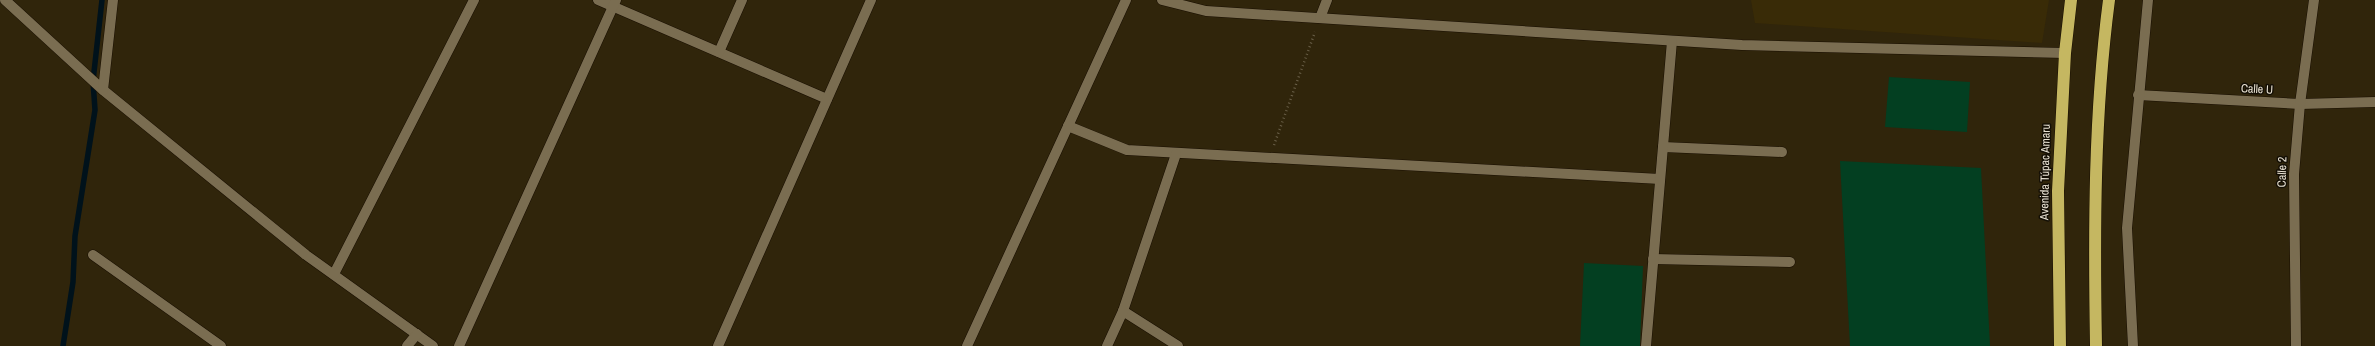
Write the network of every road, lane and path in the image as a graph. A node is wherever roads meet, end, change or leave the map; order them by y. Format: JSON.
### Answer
{"nodes":[{"id":1,"x":5,"y":0,"type":"edge"},
{"id":2,"x":113,"y":0,"type":"edge"},
{"id":3,"x":474,"y":0,"type":"edge"},
{"id":4,"x":598,"y":0,"type":"edge"},
{"id":5,"x":742,"y":0,"type":"edge"},
{"id":6,"x":871,"y":0,"type":"edge"},
{"id":7,"x":1126,"y":0,"type":"edge"},
{"id":8,"x":1162,"y":0,"type":"edge"},
{"id":9,"x":1327,"y":0,"type":"edge"},
{"id":10,"x":2071,"y":0,"type":"edge"},
{"id":11,"x":2109,"y":0,"type":"edge"},
{"id":12,"x":2148,"y":0,"type":"edge"},
{"id":13,"x":2314,"y":0,"type":"edge"},
{"id":14,"x":615,"y":3,"type":"edge"},
{"id":15,"x":1320,"y":18,"type":"junction"},
{"id":16,"x":1672,"y":41,"type":"junction"},
{"id":17,"x":719,"y":52,"type":"junction"},
{"id":18,"x":2065,"y":53,"type":"junction"},
{"id":19,"x":103,"y":90,"type":"junction"},
{"id":20,"x":2138,"y":95,"type":"junction"},
{"id":21,"x":827,"y":99,"type":"junction"},
{"id":22,"x":2375,"y":102,"type":"edge"},
{"id":23,"x":2300,"y":104,"type":"junction"},
{"id":24,"x":1068,"y":126,"type":"junction"},
{"id":25,"x":1663,"y":147,"type":"junction"},
{"id":26,"x":1782,"y":152,"type":"dead end"},
{"id":27,"x":1176,"y":154,"type":"junction"},
{"id":28,"x":1269,"y":159,"type":"junction"},
{"id":29,"x":1660,"y":179,"type":"junction"},
{"id":30,"x":93,"y":255,"type":"dead end"},
{"id":31,"x":1653,"y":259,"type":"junction"},
{"id":32,"x":1790,"y":262,"type":"dead end"},
{"id":33,"x":334,"y":274,"type":"junction"},
{"id":34,"x":1123,"y":311,"type":"junction"},
{"id":35,"x":416,"y":334,"type":"junction"},
{"id":36,"x":221,"y":346,"type":"edge"},
{"id":37,"x":407,"y":346,"type":"edge"},
{"id":38,"x":433,"y":346,"type":"edge"},
{"id":39,"x":459,"y":346,"type":"edge"},
{"id":40,"x":718,"y":346,"type":"edge"},
{"id":41,"x":967,"y":346,"type":"edge"},
{"id":42,"x":1107,"y":346,"type":"edge"},
{"id":43,"x":1178,"y":346,"type":"edge"},
{"id":44,"x":1646,"y":346,"type":"edge"},
{"id":45,"x":2060,"y":346,"type":"edge"},
{"id":46,"x":2096,"y":346,"type":"edge"},
{"id":47,"x":2133,"y":346,"type":"edge"},
{"id":48,"x":2296,"y":346,"type":"edge"}],
"edges":[{"from":1,"to":19,"type":"street"},
{"from":2,"to":19,"type":"street"},
{"from":3,"to":33,"type":"street"},
{"from":4,"to":14,"type":"street"},
{"from":5,"to":17,"type":"street"},
{"from":6,"to":21,"type":"street"},
{"from":7,"to":24,"type":"street"},
{"from":8,"to":15,"type":"street"},
{"from":9,"to":15,"type":"street"},
{"from":10,"to":18,"type":"highway","name":"Avenida Túpac Amaru"},
{"from":11,"to":46,"type":"highway"},
{"from":12,"to":20,"type":"street"},
{"from":13,"to":23,"type":"street","name":"Calle 2"},
{"from":14,"to":17,"type":"street"},
{"from":14,"to":39,"type":"street"},
{"from":15,"to":16,"type":"street"},
{"from":15,"to":28,"type":"path"},
{"from":16,"to":18,"type":"street"},
{"from":16,"to":25,"type":"street"},
{"from":17,"to":21,"type":"street"},
{"from":18,"to":45,"type":"highway","name":"Avenida Túpac Amaru"},
{"from":19,"to":33,"type":"street"},
{"from":20,"to":23,"type":"street","name":"Calle U"},
{"from":20,"to":47,"type":"street"},
{"from":21,"to":40,"type":"street"},
{"from":22,"to":23,"type":"street","name":"Calle U"},
{"from":23,"to":48,"type":"street","name":"Calle 2"},
{"from":24,"to":27,"type":"street"},
{"from":24,"to":41,"type":"street"},
{"from":25,"to":26,"type":"street"},
{"from":25,"to":29,"type":"street"},
{"from":27,"to":28,"type":"street"},
{"from":27,"to":34,"type":"street"},
{"from":28,"to":29,"type":"street"},
{"from":29,"to":31,"type":"street"},
{"from":30,"to":36,"type":"street"},
{"from":31,"to":32,"type":"street"},
{"from":31,"to":44,"type":"street"},
{"from":33,"to":35,"type":"street"},
{"from":34,"to":42,"type":"street"},
{"from":34,"to":43,"type":"street"},
{"from":35,"to":37,"type":"street"},
{"from":35,"to":38,"type":"street"}]}
